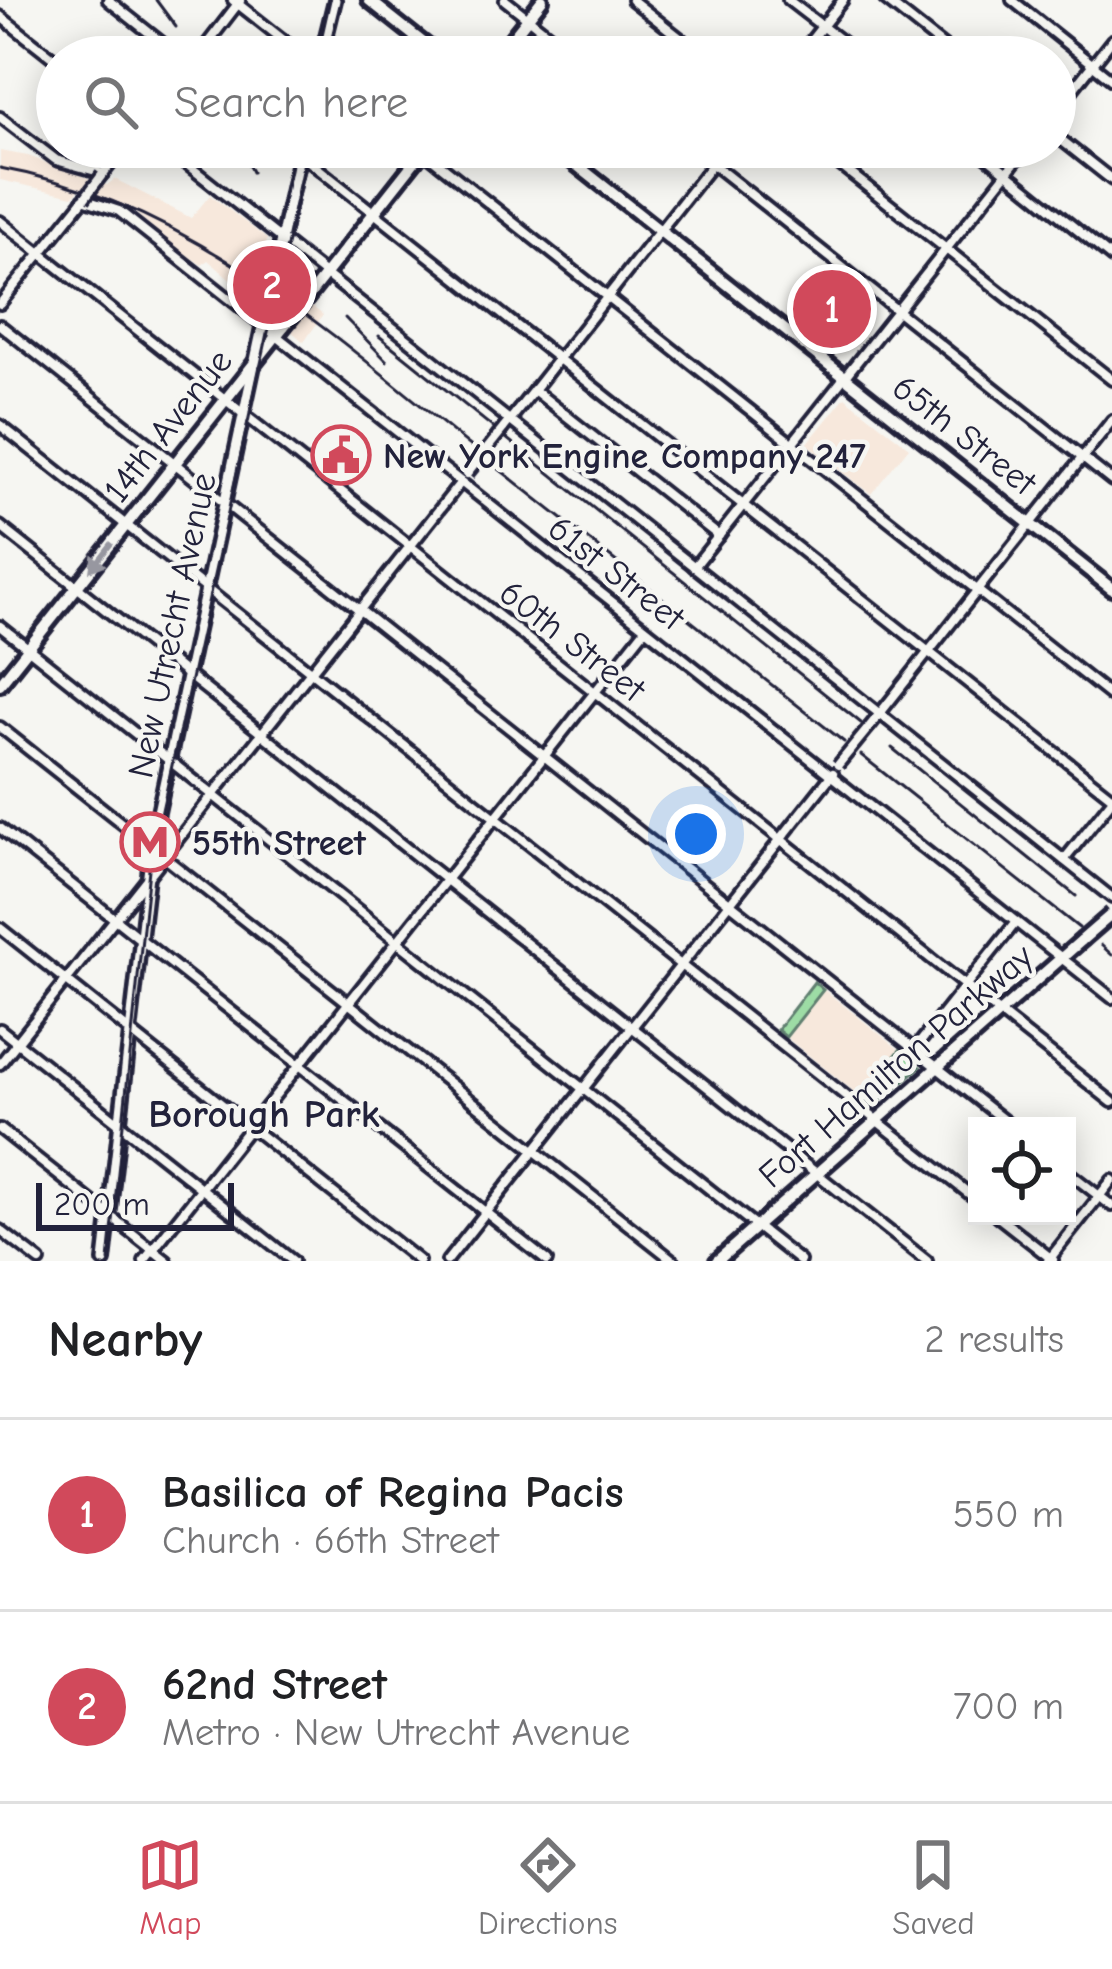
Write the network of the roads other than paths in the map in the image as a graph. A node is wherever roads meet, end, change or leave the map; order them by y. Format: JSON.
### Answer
{"nodes":[{"id":1,"x":108,"y":0,"type":"edge"},
{"id":2,"x":335,"y":0,"type":"edge"},
{"id":3,"x":369,"y":0,"type":"edge"},
{"id":4,"x":505,"y":0,"type":"edge"},
{"id":5,"x":542,"y":0,"type":"edge"},
{"id":6,"x":632,"y":0,"type":"edge"},
{"id":7,"x":788,"y":0,"type":"edge"},
{"id":8,"x":843,"y":0,"type":"edge"},
{"id":9,"x":885,"y":0,"type":"edge"},
{"id":10,"x":1012,"y":0,"type":"edge"},
{"id":11,"x":238,"y":1,"type":"edge"},
{"id":12,"x":0,"y":16,"type":"edge"},
{"id":13,"x":528,"y":18,"type":"junction"},
{"id":14,"x":822,"y":26,"type":"junction"},
{"id":15,"x":153,"y":36,"type":"edge"},
{"id":16,"x":212,"y":36,"type":"edge"},
{"id":17,"x":280,"y":36,"type":"edge"},
{"id":18,"x":326,"y":36,"type":"edge"},
{"id":19,"x":414,"y":36,"type":"edge"},
{"id":20,"x":514,"y":36,"type":"edge"},
{"id":21,"x":551,"y":36,"type":"edge"},
{"id":22,"x":677,"y":36,"type":"edge"},
{"id":23,"x":814,"y":36,"type":"edge"},
{"id":24,"x":835,"y":36,"type":"edge"},
{"id":25,"x":930,"y":36,"type":"edge"},
{"id":26,"x":1058,"y":36,"type":"edge"},
{"id":27,"x":1112,"y":40,"type":"edge"},
{"id":28,"x":36,"y":44,"type":"edge"},
{"id":29,"x":1076,"y":51,"type":"edge"},
{"id":30,"x":1093,"y":64,"type":"junction"},
{"id":31,"x":1112,"y":80,"type":"edge"},
{"id":32,"x":1076,"y":85,"type":"edge"},
{"id":33,"x":0,"y":117,"type":"edge"},
{"id":34,"x":36,"y":145,"type":"edge"},
{"id":35,"x":1076,"y":152,"type":"edge"},
{"id":36,"x":83,"y":168,"type":"edge"},
{"id":37,"x":108,"y":168,"type":"edge"},
{"id":38,"x":191,"y":168,"type":"edge"},
{"id":39,"x":294,"y":168,"type":"edge"},
{"id":40,"x":320,"y":168,"type":"edge"},
{"id":41,"x":407,"y":168,"type":"edge"},
{"id":42,"x":447,"y":168,"type":"edge"},
{"id":43,"x":580,"y":168,"type":"edge"},
{"id":44,"x":709,"y":168,"type":"edge"},
{"id":45,"x":717,"y":168,"type":"edge"},
{"id":46,"x":844,"y":168,"type":"edge"},
{"id":47,"x":1002,"y":168,"type":"edge"},
{"id":48,"x":1010,"y":168,"type":"edge"},
{"id":49,"x":1007,"y":172,"type":"junction"},
{"id":50,"x":103,"y":174,"type":"junction"},
{"id":51,"x":1112,"y":180,"type":"edge"},
{"id":52,"x":83,"y":199,"type":"junction"},
{"id":53,"x":374,"y":212,"type":"junction"},
{"id":54,"x":0,"y":221,"type":"edge"},
{"id":55,"x":660,"y":231,"type":"junction"},
{"id":56,"x":281,"y":239,"type":"junction"},
{"id":57,"x":946,"y":249,"type":"junction"},
{"id":58,"x":41,"y":253,"type":"junction"},
{"id":59,"x":1112,"y":258,"type":"edge"},
{"id":60,"x":326,"y":274,"type":"junction"},
{"id":61,"x":608,"y":297,"type":"junction"},
{"id":62,"x":0,"y":304,"type":"edge"},
{"id":63,"x":897,"y":311,"type":"junction"},
{"id":64,"x":262,"y":324,"type":"junction"},
{"id":65,"x":0,"y":325,"type":"edge"},
{"id":66,"x":280,"y":331,"type":"junction"},
{"id":67,"x":559,"y":359,"type":"junction"},
{"id":68,"x":254,"y":364,"type":"junction"},
{"id":69,"x":845,"y":377,"type":"junction"},
{"id":70,"x":1112,"y":380,"type":"edge"},
{"id":71,"x":534,"y":390,"type":"junction"},
{"id":72,"x":226,"y":399,"type":"junction"},
{"id":73,"x":243,"y":413,"type":"junction"},
{"id":74,"x":510,"y":420,"type":"junction"},
{"id":75,"x":1112,"y":420,"type":"edge"},
{"id":76,"x":0,"y":425,"type":"edge"},
{"id":77,"x":792,"y":444,"type":"junction"},
{"id":78,"x":1082,"y":458,"type":"junction"},
{"id":79,"x":175,"y":464,"type":"junction"},
{"id":80,"x":464,"y":478,"type":"junction"},
{"id":81,"x":1112,"y":481,"type":"edge"},
{"id":82,"x":225,"y":503,"type":"junction"},
{"id":83,"x":743,"y":505,"type":"junction"},
{"id":84,"x":1030,"y":524,"type":"junction"},
{"id":85,"x":126,"y":525,"type":"junction"},
{"id":86,"x":0,"y":526,"type":"edge"},
{"id":87,"x":719,"y":536,"type":"junction"},
{"id":88,"x":410,"y":546,"type":"junction"},
{"id":89,"x":694,"y":567,"type":"junction"},
{"id":90,"x":77,"y":587,"type":"junction"},
{"id":91,"x":206,"y":589,"type":"junction"},
{"id":92,"x":1112,"y":589,"type":"edge"},
{"id":93,"x":977,"y":590,"type":"junction"},
{"id":94,"x":360,"y":610,"type":"junction"},
{"id":95,"x":0,"y":626,"type":"edge"},
{"id":96,"x":646,"y":629,"type":"junction"},
{"id":97,"x":28,"y":649,"type":"junction"},
{"id":98,"x":928,"y":652,"type":"junction"},
{"id":99,"x":310,"y":672,"type":"junction"},
{"id":100,"x":188,"y":675,"type":"junction"},
{"id":101,"x":0,"y":684,"type":"edge"},
{"id":102,"x":595,"y":693,"type":"junction"},
{"id":103,"x":1112,"y":697,"type":"edge"},
{"id":104,"x":880,"y":713,"type":"junction"},
{"id":105,"x":0,"y":727,"type":"edge"},
{"id":106,"x":262,"y":734,"type":"junction"},
{"id":107,"x":544,"y":756,"type":"junction"},
{"id":108,"x":169,"y":760,"type":"junction"},
{"id":109,"x":831,"y":775,"type":"junction"},
{"id":110,"x":213,"y":795,"type":"junction"},
{"id":111,"x":1112,"y":799,"type":"edge"},
{"id":112,"x":495,"y":818,"type":"junction"},
{"id":113,"x":0,"y":828,"type":"edge"},
{"id":114,"x":780,"y":839,"type":"junction"},
{"id":115,"x":151,"y":847,"type":"junction"},
{"id":116,"x":164,"y":857,"type":"junction"},
{"id":117,"x":1064,"y":860,"type":"junction"},
{"id":118,"x":447,"y":880,"type":"junction"},
{"id":119,"x":146,"y":881,"type":"junction"},
{"id":120,"x":1112,"y":898,"type":"edge"},
{"id":121,"x":729,"y":903,"type":"junction"},
{"id":122,"x":1112,"y":914,"type":"edge"},
{"id":123,"x":115,"y":919,"type":"junction"},
{"id":124,"x":1016,"y":922,"type":"junction"},
{"id":125,"x":0,"y":928,"type":"edge"},
{"id":126,"x":138,"y":937,"type":"junction"},
{"id":127,"x":398,"y":942,"type":"junction"},
{"id":128,"x":1066,"y":955,"type":"junction"},
{"id":129,"x":681,"y":966,"type":"junction"},
{"id":130,"x":66,"y":980,"type":"junction"},
{"id":131,"x":965,"y":986,"type":"junction"},
{"id":132,"x":1112,"y":998,"type":"edge"},
{"id":133,"x":349,"y":1004,"type":"junction"},
{"id":134,"x":999,"y":1013,"type":"junction"},
{"id":135,"x":631,"y":1027,"type":"junction"},
{"id":136,"x":0,"y":1029,"type":"edge"},
{"id":137,"x":128,"y":1029,"type":"junction"},
{"id":138,"x":17,"y":1042,"type":"junction"},
{"id":139,"x":914,"y":1050,"type":"junction"},
{"id":140,"x":0,"y":1064,"type":"edge"},
{"id":141,"x":300,"y":1065,"type":"junction"},
{"id":142,"x":937,"y":1068,"type":"junction"},
{"id":143,"x":583,"y":1089,"type":"junction"},
{"id":144,"x":1112,"y":1102,"type":"edge"},
{"id":145,"x":1000,"y":1117,"type":"edge"},
{"id":146,"x":877,"y":1121,"type":"junction"},
{"id":147,"x":119,"y":1123,"type":"junction"},
{"id":148,"x":251,"y":1127,"type":"junction"},
{"id":149,"x":0,"y":1130,"type":"edge"},
{"id":150,"x":534,"y":1150,"type":"junction"},
{"id":151,"x":817,"y":1174,"type":"junction"},
{"id":152,"x":1076,"y":1178,"type":"edge"},
{"id":153,"x":1112,"y":1180,"type":"edge"},
{"id":154,"x":202,"y":1188,"type":"junction"},
{"id":155,"x":968,"y":1193,"type":"edge"},
{"id":156,"x":1099,"y":1196,"type":"junction"},
{"id":157,"x":1112,"y":1206,"type":"edge"},
{"id":158,"x":485,"y":1212,"type":"junction"},
{"id":159,"x":109,"y":1215,"type":"junction"},
{"id":160,"x":1009,"y":1225,"type":"edge"},
{"id":161,"x":757,"y":1226,"type":"junction"},
{"id":162,"x":0,"y":1229,"type":"edge"},
{"id":163,"x":153,"y":1250,"type":"junction"},
{"id":164,"x":1051,"y":1260,"type":"edge"},
{"id":165,"x":40,"y":1261,"type":"edge"},
{"id":166,"x":104,"y":1261,"type":"edge"},
{"id":167,"x":144,"y":1261,"type":"edge"},
{"id":168,"x":167,"y":1261,"type":"edge"},
{"id":169,"x":293,"y":1261,"type":"edge"},
{"id":170,"x":418,"y":1261,"type":"edge"},
{"id":171,"x":447,"y":1261,"type":"edge"},
{"id":172,"x":547,"y":1261,"type":"edge"},
{"id":173,"x":674,"y":1261,"type":"edge"},
{"id":174,"x":717,"y":1261,"type":"edge"},
{"id":175,"x":800,"y":1261,"type":"edge"},
{"id":176,"x":927,"y":1261,"type":"edge"}],
"edges":[{"from":1,"to":15,"type":"street"},
{"from":2,"to":18,"type":"street"},
{"from":3,"to":19,"type":"main road"},
{"from":4,"to":13,"type":"street"},
{"from":5,"to":13,"type":"main road"},
{"from":6,"to":22,"type":"street"},
{"from":7,"to":14,"type":"street"},
{"from":8,"to":14,"type":"street"},
{"from":9,"to":25,"type":"street"},
{"from":10,"to":26,"type":"street"},
{"from":11,"to":16,"type":"street"},
{"from":11,"to":17,"type":"street"},
{"from":12,"to":28,"type":"street"},
{"from":13,"to":20,"type":"main road"},
{"from":13,"to":21,"type":"street"},
{"from":14,"to":23,"type":"street"},
{"from":14,"to":24,"type":"street"},
{"from":27,"to":30,"type":"street"},
{"from":29,"to":30,"type":"street"},
{"from":30,"to":31,"type":"street"},
{"from":30,"to":32,"type":"street"},
{"from":33,"to":34,"type":"street"},
{"from":35,"to":51,"type":"street"},
{"from":36,"to":50,"type":"street"},
{"from":37,"to":50,"type":"street"},
{"from":38,"to":56,"type":"street"},
{"from":39,"to":56,"type":"street","name":"New Utrecht Avenue"},
{"from":40,"to":53,"type":"street"},
{"from":41,"to":53,"type":"main road","name":"14th Avenue"},
{"from":42,"to":61,"type":"street"},
{"from":43,"to":55,"type":"main road","name":"65th Street"},
{"from":44,"to":55,"type":"street"},
{"from":45,"to":63,"type":"street"},
{"from":46,"to":57,"type":"street"},
{"from":47,"to":49,"type":"street"},
{"from":48,"to":49,"type":"street"},
{"from":49,"to":57,"type":"street"},
{"from":49,"to":59,"type":"street"},
{"from":50,"to":52,"type":"street","bridge":true},
{"from":52,"to":58,"type":"street"},
{"from":52,"to":64,"type":"street","name":"61st Street"},
{"from":53,"to":60,"type":"main road","name":"14th Avenue"},
{"from":53,"to":67,"type":"street"},
{"from":54,"to":58,"type":"street","name":"60th Street"},
{"from":55,"to":61,"type":"street"},
{"from":55,"to":69,"type":"main road","name":"65th Street"},
{"from":56,"to":60,"type":"street"},
{"from":56,"to":64,"type":"street","name":"New Utrecht Avenue","bridge":true},
{"from":57,"to":63,"type":"street"},
{"from":57,"to":70,"type":"street"},
{"from":58,"to":62,"type":"street"},
{"from":58,"to":72,"type":"street","name":"60th Street"},
{"from":60,"to":66,"type":"main road","name":"14th Avenue","bridge":true},
{"from":60,"to":74,"type":"street"},
{"from":61,"to":67,"type":"street"},
{"from":61,"to":77,"type":"street"},
{"from":63,"to":69,"type":"street"},
{"from":63,"to":78,"type":"street"},
{"from":64,"to":66,"type":"street","name":"61st Street"},
{"from":64,"to":68,"type":"street","name":"New Utrecht Avenue"},
{"from":65,"to":79,"type":"street"},
{"from":66,"to":68,"type":"main road","name":"14th Avenue"},
{"from":66,"to":80,"type":"street","name":"61st Street"},
{"from":67,"to":71,"type":"street"},
{"from":67,"to":83,"type":"street"},
{"from":68,"to":72,"type":"main road","name":"14th Avenue"},
{"from":68,"to":73,"type":"street","name":"New Utrecht Avenue"},
{"from":69,"to":77,"type":"street"},
{"from":69,"to":84,"type":"main road","name":"65th Street"},
{"from":71,"to":74,"type":"street"},
{"from":71,"to":87,"type":"street"},
{"from":72,"to":73,"type":"street","name":"60th Street"},
{"from":72,"to":79,"type":"main road","name":"14th Avenue"},
{"from":73,"to":82,"type":"street","name":"New Utrecht Avenue"},
{"from":73,"to":88,"type":"street","name":"60th Street"},
{"from":74,"to":80,"type":"street","bridge":true},
{"from":74,"to":89,"type":"street"},
{"from":75,"to":78,"type":"street"},
{"from":76,"to":85,"type":"street"},
{"from":77,"to":83,"type":"street"},
{"from":77,"to":93,"type":"street"},
{"from":78,"to":81,"type":"street"},
{"from":78,"to":84,"type":"street"},
{"from":79,"to":82,"type":"street"},
{"from":79,"to":85,"type":"main road","name":"14th Avenue"},
{"from":80,"to":88,"type":"street"},
{"from":80,"to":96,"type":"street","name":"61st Street"},
{"from":82,"to":91,"type":"street","name":"New Utrecht Avenue"},
{"from":82,"to":94,"type":"street"},
{"from":83,"to":87,"type":"street"},
{"from":83,"to":98,"type":"street"},
{"from":84,"to":92,"type":"main road","name":"65th Street"},
{"from":84,"to":93,"type":"street"},
{"from":85,"to":90,"type":"main road","name":"14th Avenue","one_way":true},
{"from":85,"to":91,"type":"street"},
{"from":86,"to":90,"type":"street"},
{"from":87,"to":89,"type":"street"},
{"from":88,"to":94,"type":"street"},
{"from":88,"to":102,"type":"street","name":"60th Street"},
{"from":89,"to":104,"type":"street"},
{"from":90,"to":97,"type":"main road","name":"14th Avenue"},
{"from":90,"to":100,"type":"street"},
{"from":91,"to":99,"type":"street"},
{"from":91,"to":100,"type":"street","name":"New Utrecht Avenue"},
{"from":93,"to":98,"type":"street"},
{"from":93,"to":103,"type":"street"},
{"from":94,"to":99,"type":"street"},
{"from":94,"to":107,"type":"street"},
{"from":95,"to":97,"type":"street"},
{"from":96,"to":102,"type":"street"},
{"from":96,"to":109,"type":"street","name":"61st Street"},
{"from":97,"to":101,"type":"main road","name":"14th Avenue"},
{"from":97,"to":108,"type":"street"},
{"from":98,"to":104,"type":"street"},
{"from":98,"to":111,"type":"street"},
{"from":99,"to":106,"type":"street"},
{"from":99,"to":112,"type":"street"},
{"from":100,"to":106,"type":"street"},
{"from":100,"to":108,"type":"street","name":"New Utrecht Avenue"},
{"from":102,"to":107,"type":"street"},
{"from":102,"to":114,"type":"street","name":"60th Street"},
{"from":104,"to":109,"type":"street","bridge":true},
{"from":104,"to":117,"type":"street"},
{"from":105,"to":115,"type":"street"},
{"from":106,"to":110,"type":"street"},
{"from":106,"to":118,"type":"street"},
{"from":107,"to":112,"type":"street"},
{"from":107,"to":121,"type":"street"},
{"from":108,"to":110,"type":"street"},
{"from":108,"to":115,"type":"street","name":"New Utrecht Avenue"},
{"from":109,"to":114,"type":"street"},
{"from":109,"to":124,"type":"street","name":"61st Street"},
{"from":110,"to":116,"type":"street"},
{"from":110,"to":127,"type":"street"},
{"from":111,"to":117,"type":"street"},
{"from":112,"to":118,"type":"street"},
{"from":112,"to":129,"type":"street"},
{"from":113,"to":123,"type":"street"},
{"from":114,"to":121,"type":"street"},
{"from":114,"to":131,"type":"street","name":"60th Street"},
{"from":115,"to":116,"type":"street"},
{"from":115,"to":119,"type":"street","name":"New Utrecht Avenue"},
{"from":116,"to":119,"type":"street"},
{"from":116,"to":133,"type":"street"},
{"from":117,"to":120,"type":"street"},
{"from":118,"to":127,"type":"street"},
{"from":118,"to":135,"type":"street"},
{"from":119,"to":123,"type":"street"},
{"from":119,"to":126,"type":"street","name":"New Utrecht Avenue"},
{"from":121,"to":129,"type":"street"},
{"from":121,"to":139,"type":"street"},
{"from":122,"to":128,"type":"main road","name":"Fort Hamilton Parkway","bridge":true},
{"from":123,"to":126,"type":"street"},
{"from":123,"to":130,"type":"street"},
{"from":124,"to":128,"type":"street","name":"61st Street"},
{"from":124,"to":131,"type":"street"},
{"from":125,"to":130,"type":"street"},
{"from":126,"to":137,"type":"street","name":"New Utrecht Avenue"},
{"from":126,"to":141,"type":"street"},
{"from":127,"to":133,"type":"street"},
{"from":127,"to":143,"type":"street"},
{"from":128,"to":132,"type":"street","name":"61st Street"},
{"from":128,"to":134,"type":"main road","name":"Fort Hamilton Parkway"},
{"from":129,"to":135,"type":"street"},
{"from":129,"to":146,"type":"street"},
{"from":130,"to":137,"type":"street"},
{"from":130,"to":138,"type":"street"},
{"from":131,"to":134,"type":"street","name":"60th Street"},
{"from":131,"to":139,"type":"street"},
{"from":133,"to":141,"type":"street"},
{"from":133,"to":150,"type":"street"},
{"from":134,"to":142,"type":"main road","name":"Fort Hamilton Parkway"},
{"from":134,"to":144,"type":"street","name":"60th Street"},
{"from":135,"to":143,"type":"street"},
{"from":135,"to":151,"type":"street"},
{"from":136,"to":138,"type":"street"},
{"from":137,"to":147,"type":"street","name":"New Utrecht Avenue"},
{"from":137,"to":148,"type":"street"},
{"from":138,"to":140,"type":"street"},
{"from":138,"to":147,"type":"street"},
{"from":139,"to":142,"type":"street"},
{"from":141,"to":148,"type":"street"},
{"from":141,"to":158,"type":"street"},
{"from":142,"to":145,"type":"street"},
{"from":142,"to":146,"type":"main road","name":"Fort Hamilton Parkway"},
{"from":143,"to":150,"type":"street"},
{"from":143,"to":161,"type":"street"},
{"from":146,"to":151,"type":"main road","name":"Fort Hamilton Parkway"},
{"from":146,"to":155,"type":"street"},
{"from":147,"to":154,"type":"street"},
{"from":147,"to":159,"type":"street","name":"New Utrecht Avenue"},
{"from":148,"to":154,"type":"street"},
{"from":148,"to":170,"type":"street"},
{"from":149,"to":159,"type":"street"},
{"from":150,"to":158,"type":"street"},
{"from":150,"to":173,"type":"street"},
{"from":151,"to":161,"type":"main road","name":"Fort Hamilton Parkway"},
{"from":151,"to":176,"type":"street"},
{"from":152,"to":156,"type":"street"},
{"from":153,"to":156,"type":"street"},
{"from":154,"to":163,"type":"street"},
{"from":154,"to":169,"type":"street"},
{"from":156,"to":157,"type":"street"},
{"from":156,"to":164,"type":"street"},
{"from":158,"to":171,"type":"street"},
{"from":158,"to":172,"type":"street"},
{"from":159,"to":163,"type":"street"},
{"from":159,"to":166,"type":"street","name":"New Utrecht Avenue"},
{"from":160,"to":164,"type":"street"},
{"from":161,"to":174,"type":"main road","name":"Fort Hamilton Parkway"},
{"from":161,"to":175,"type":"street"},
{"from":162,"to":165,"type":"street"},
{"from":163,"to":167,"type":"street"},
{"from":163,"to":168,"type":"street"}]}
